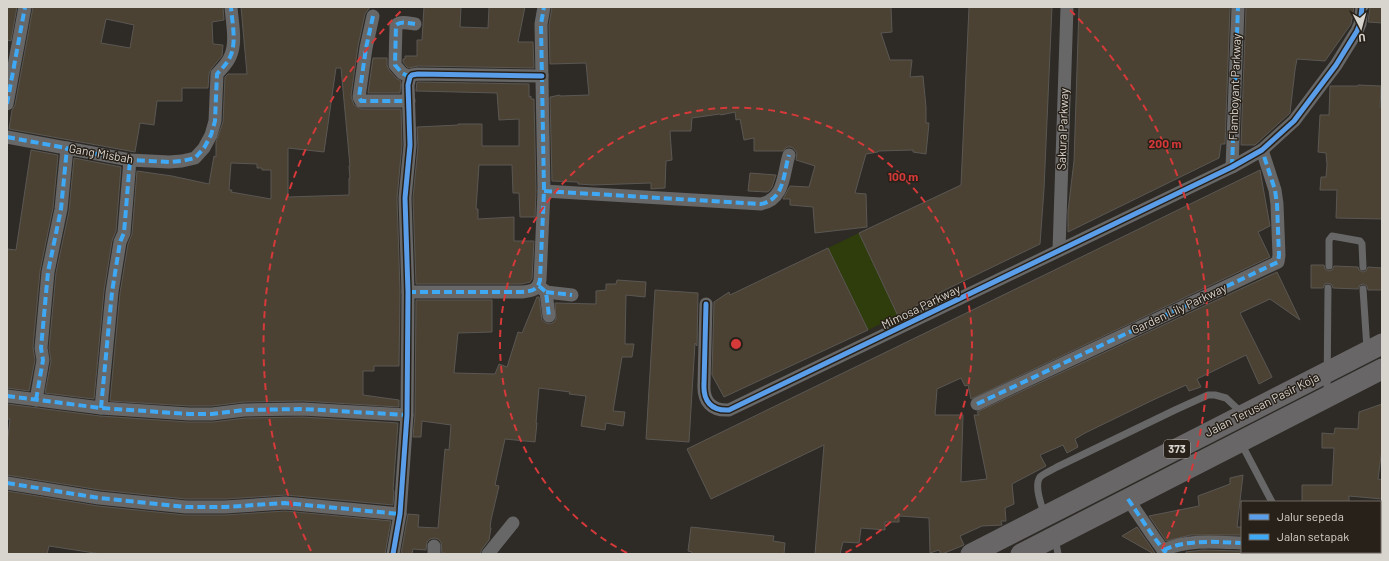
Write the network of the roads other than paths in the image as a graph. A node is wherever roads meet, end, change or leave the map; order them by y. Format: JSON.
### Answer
{"nodes":[{"id":1,"x":25,"y":7,"type":"edge"},
{"id":2,"x":231,"y":7,"type":"edge"},
{"id":3,"x":544,"y":7,"type":"edge"},
{"id":4,"x":1067,"y":7,"type":"edge"},
{"id":5,"x":1238,"y":7,"type":"edge"},
{"id":6,"x":1362,"y":7,"type":"edge"},
{"id":7,"x":373,"y":16,"type":"dead end"},
{"id":8,"x":415,"y":24,"type":"dead end"},
{"id":9,"x":542,"y":76,"type":"junction"},
{"id":10,"x":410,"y":77,"type":"junction"},
{"id":11,"x":409,"y":101,"type":"junction"},
{"id":12,"x":7,"y":104,"type":"edge"},
{"id":13,"x":7,"y":137,"type":"edge"},
{"id":14,"x":66,"y":148,"type":"junction"},
{"id":15,"x":1262,"y":150,"type":"junction"},
{"id":16,"x":789,"y":155,"type":"dead end"},
{"id":17,"x":130,"y":160,"type":"junction"},
{"id":18,"x":1232,"y":167,"type":"junction"},
{"id":19,"x":544,"y":191,"type":"junction"},
{"id":20,"x":1060,"y":250,"type":"junction"},
{"id":21,"x":1329,"y":266,"type":"dead end"},
{"id":22,"x":1363,"y":267,"type":"dead end"},
{"id":23,"x":1328,"y":288,"type":"dead end"},
{"id":24,"x":542,"y":289,"type":"junction"},
{"id":25,"x":1363,"y":289,"type":"dead end"},
{"id":26,"x":408,"y":292,"type":"junction"},
{"id":27,"x":572,"y":295,"type":"dead end"},
{"id":28,"x":706,"y":304,"type":"dead end"},
{"id":29,"x":549,"y":316,"type":"dead end"},
{"id":30,"x":1372,"y":362,"type":"edge"},
{"id":31,"x":1327,"y":372,"type":"junction"},
{"id":32,"x":7,"y":396,"type":"edge"},
{"id":33,"x":1327,"y":397,"type":"junction"},
{"id":34,"x":36,"y":400,"type":"junction"},
{"id":35,"x":977,"y":404,"type":"dead end"},
{"id":36,"x":101,"y":408,"type":"junction"},
{"id":37,"x":1244,"y":414,"type":"junction"},
{"id":38,"x":407,"y":415,"type":"junction"},
{"id":39,"x":1240,"y":442,"type":"junction"},
{"id":40,"x":7,"y":483,"type":"edge"},
{"id":41,"x":1128,"y":499,"type":"junction"},
{"id":42,"x":1271,"y":501,"type":"edge"},
{"id":43,"x":400,"y":514,"type":"junction"},
{"id":44,"x":514,"y":523,"type":"dead end"},
{"id":45,"x":1052,"y":532,"type":"edge"},
{"id":46,"x":1241,"y":543,"type":"edge"},
{"id":47,"x":1165,"y":552,"type":"edge"},
{"id":48,"x":393,"y":554,"type":"edge"},
{"id":49,"x":488,"y":554,"type":"edge"},
{"id":50,"x":971,"y":554,"type":"edge"},
{"id":51,"x":1021,"y":554,"type":"edge"}],
"edges":[{"from":1,"to":12,"type":"street"},
{"from":2,"to":17,"type":"street","name":"Gang Misbah"},
{"from":3,"to":9,"type":"street"},
{"from":4,"to":20,"type":"street","name":"Sakura Parkway"},
{"from":5,"to":18,"type":"street","name":"Flamboyant Parkway"},
{"from":6,"to":15,"type":"street","name":"Mimosa Parkway"},
{"from":7,"to":11,"type":"street"},
{"from":8,"to":10,"type":"street"},
{"from":9,"to":10,"type":"street"},
{"from":9,"to":19,"type":"street"},
{"from":10,"to":11,"type":"street"},
{"from":11,"to":26,"type":"street"},
{"from":13,"to":14,"type":"street","name":"Gang Misbah"},
{"from":14,"to":17,"type":"street","name":"Gang Misbah"},
{"from":14,"to":34,"type":"street"},
{"from":15,"to":18,"type":"street","name":"Mimosa Parkway"},
{"from":15,"to":35,"type":"street","name":"Garden Lily Parkway"},
{"from":16,"to":19,"type":"street"},
{"from":17,"to":36,"type":"street"},
{"from":18,"to":20,"type":"street","name":"Mimosa Parkway"},
{"from":19,"to":24,"type":"street"},
{"from":20,"to":28,"type":"street","name":"Mimosa Parkway"},
{"from":21,"to":22,"type":"lane"},
{"from":23,"to":31,"type":"lane"},
{"from":24,"to":26,"type":"street"},
{"from":24,"to":27,"type":"street"},
{"from":24,"to":29,"type":"street"},
{"from":25,"to":30,"type":"lane"},
{"from":26,"to":38,"type":"street"},
{"from":30,"to":31,"type":"main road","name":"Jalan Terusan Pasir Koja","number":"373"},
{"from":30,"to":33,"type":"main road","name":"Jalan Terusan Pasir Koja","number":"373"},
{"from":31,"to":33,"type":"lane"},
{"from":31,"to":37,"type":"main road","name":"Jalan Terusan Pasir Koja","number":"373"},
{"from":32,"to":34,"type":"street"},
{"from":33,"to":39,"type":"main road","name":"Jalan Terusan Pasir Koja","number":"373"},
{"from":34,"to":36,"type":"street"},
{"from":36,"to":38,"type":"street"},
{"from":37,"to":45,"type":"main road","name":"Jalan Terusan Pasir Koja","number":"373"},
{"from":37,"to":45,"type":"lane"},
{"from":38,"to":43,"type":"street"},
{"from":39,"to":41,"type":"main road","name":"Jalan Terusan Pasir Koja","number":"373"},
{"from":39,"to":42,"type":"lane"},
{"from":40,"to":43,"type":"street"},
{"from":41,"to":45,"type":"main road","name":"Jalan Terusan Pasir Koja","number":"373"},
{"from":41,"to":47,"type":"street"},
{"from":43,"to":48,"type":"street"},
{"from":44,"to":49,"type":"street"},
{"from":45,"to":50,"type":"main road","name":"Jalan Terusan Pasir Koja","number":"373"},
{"from":45,"to":51,"type":"main road","name":"Jalan Terusan Pasir Koja","number":"373"},
{"from":46,"to":47,"type":"street"}]}
